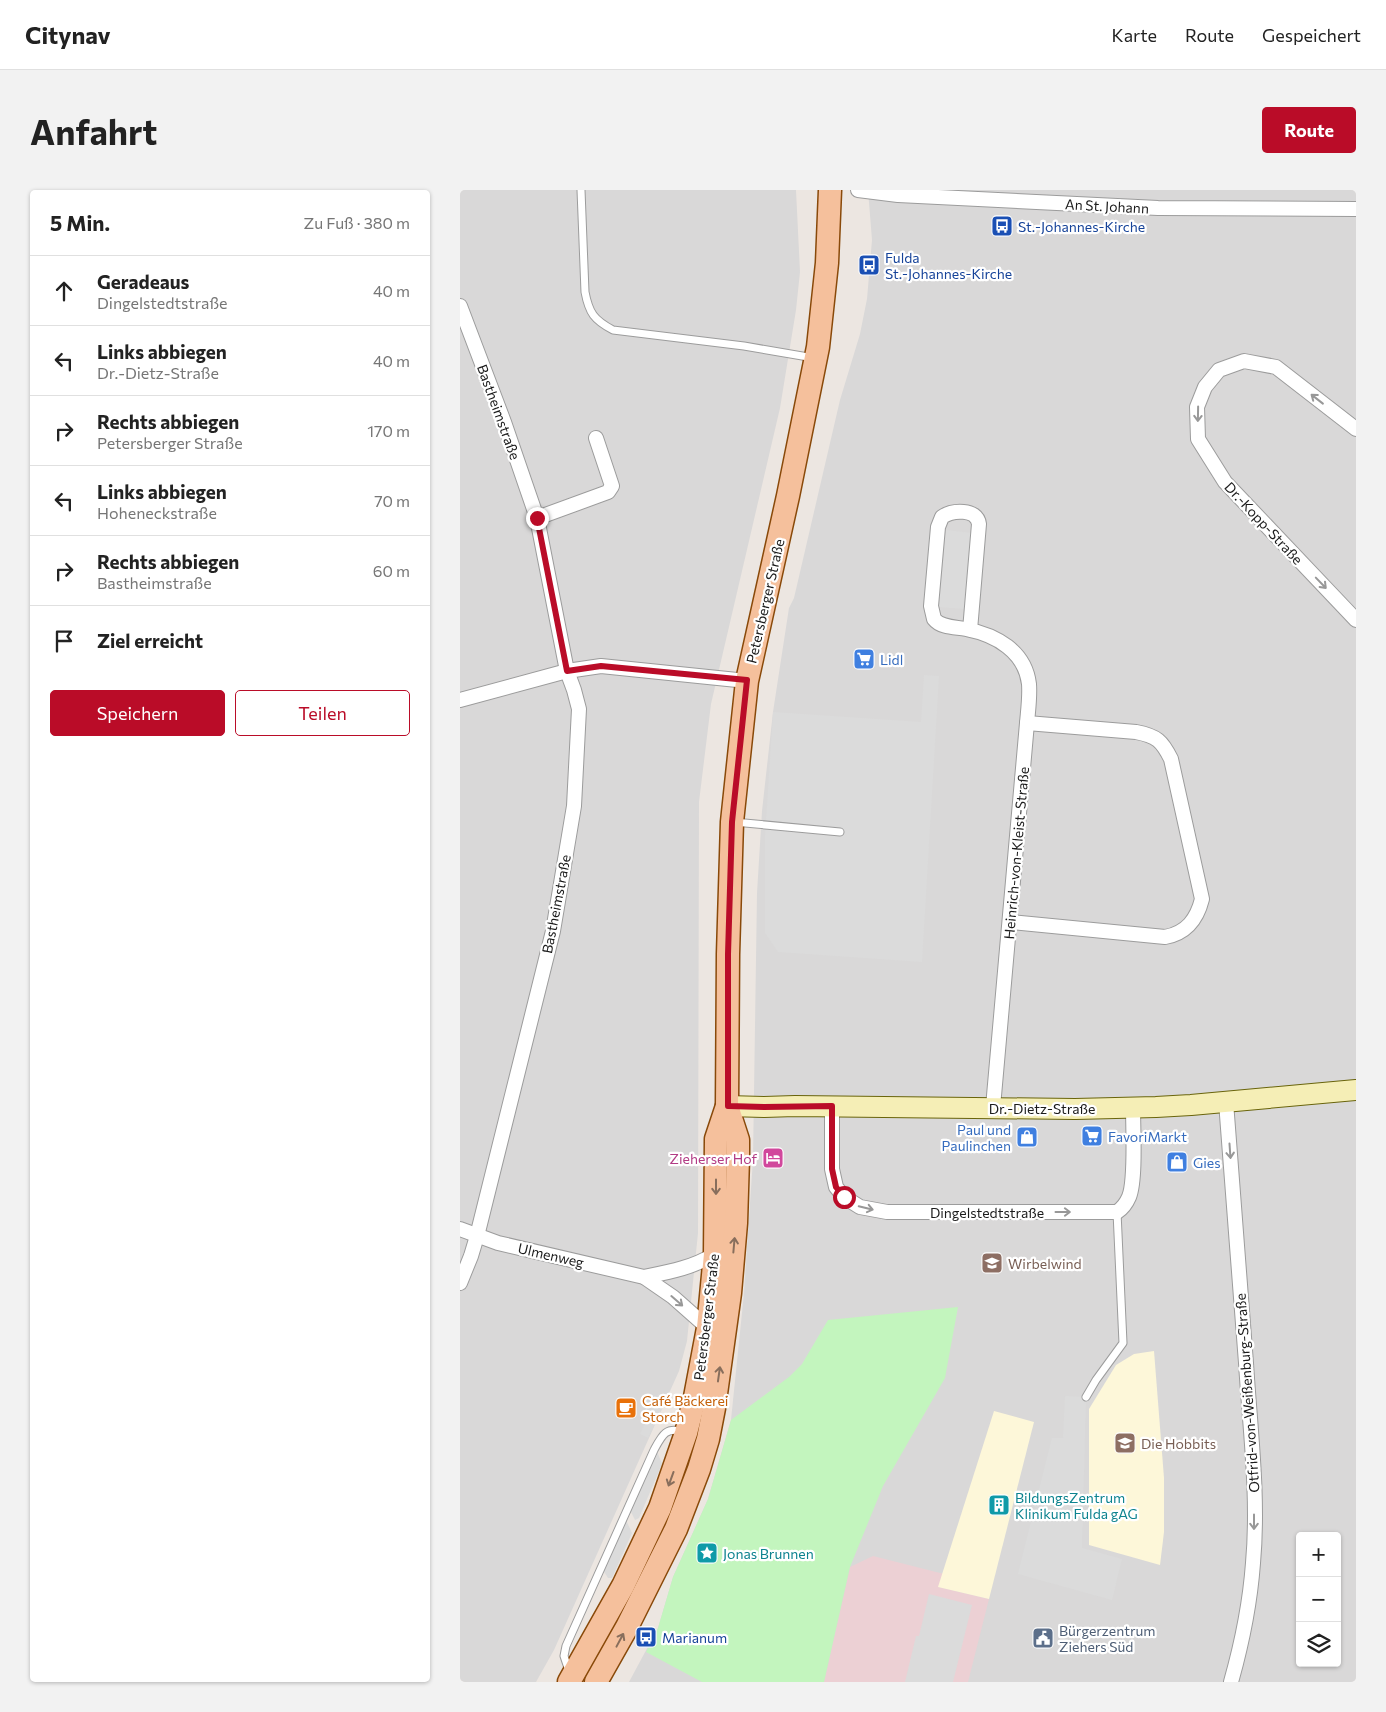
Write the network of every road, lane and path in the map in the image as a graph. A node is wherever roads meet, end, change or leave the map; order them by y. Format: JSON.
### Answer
{"nodes":[{"id":1,"x":581,"y":190,"type":"edge"},
{"id":2,"x":830,"y":190,"type":"edge"},
{"id":3,"x":858,"y":190,"type":"edge"},
{"id":4,"x":1356,"y":209,"type":"edge"},
{"id":5,"x":460,"y":306,"type":"edge"},
{"id":6,"x":816,"y":359,"type":"junction"},
{"id":7,"x":1356,"y":429,"type":"edge"},
{"id":8,"x":596,"y":438,"type":"dead end"},
{"id":9,"x":537,"y":518,"type":"junction"},
{"id":10,"x":1356,"y":620,"type":"edge"},
{"id":11,"x":970,"y":630,"type":"junction"},
{"id":12,"x":567,"y":671,"type":"junction"},
{"id":13,"x":747,"y":680,"type":"junction"},
{"id":14,"x":460,"y":700,"type":"edge"},
{"id":15,"x":1027,"y":724,"type":"junction"},
{"id":16,"x":732,"y":822,"type":"junction"},
{"id":17,"x":840,"y":832,"type":"dead end"},
{"id":18,"x":1010,"y":922,"type":"junction"},
{"id":19,"x":1356,"y":1090,"type":"edge"},
{"id":20,"x":1226,"y":1102,"type":"junction"},
{"id":21,"x":728,"y":1106,"type":"junction"},
{"id":22,"x":832,"y":1106,"type":"junction"},
{"id":23,"x":993,"y":1107,"type":"junction"},
{"id":24,"x":1134,"y":1107,"type":"junction"},
{"id":25,"x":1117,"y":1212,"type":"junction"},
{"id":26,"x":460,"y":1229,"type":"edge"},
{"id":27,"x":477,"y":1236,"type":"junction"},
{"id":28,"x":715,"y":1254,"type":"junction"},
{"id":29,"x":644,"y":1276,"type":"junction"},
{"id":30,"x":460,"y":1283,"type":"edge"},
{"id":31,"x":708,"y":1328,"type":"junction"},
{"id":32,"x":1086,"y":1397,"type":"dead end"},
{"id":33,"x":697,"y":1436,"type":"junction"},
{"id":34,"x":571,"y":1680,"type":"edge"},
{"id":35,"x":596,"y":1682,"type":"edge"},
{"id":36,"x":1231,"y":1682,"type":"edge"}],
"edges":[{"from":1,"to":6,"type":"lane"},
{"from":2,"to":6,"type":"main road","name":"Petersberger Straße"},
{"from":3,"to":4,"type":"street","name":"An St. Johann"},
{"from":5,"to":9,"type":"street","name":"Bastheimstraße"},
{"from":6,"to":13,"type":"main road","name":"Petersberger Straße"},
{"from":7,"to":10,"type":"street","name":"Dr.-Kopp-Straße","one_way":true},
{"from":8,"to":9,"type":"street"},
{"from":9,"to":12,"type":"street","name":"Bastheimstraße"},
{"from":11,"to":11,"type":"street","name":"Heinrich-von-Kleist-Straße"},
{"from":11,"to":15,"type":"street","name":"Heinrich-von-Kleist-Straße"},
{"from":12,"to":13,"type":"street"},
{"from":12,"to":14,"type":"street"},
{"from":12,"to":27,"type":"street","name":"Bastheimstraße"},
{"from":13,"to":16,"type":"main road","name":"Petersberger Straße"},
{"from":15,"to":18,"type":"street","name":"Heinrich-von-Kleist-Straße"},
{"from":15,"to":18,"type":"street"},
{"from":16,"to":17,"type":"lane"},
{"from":16,"to":21,"type":"main road","name":"Petersberger Straße"},
{"from":18,"to":23,"type":"street","name":"Heinrich-von-Kleist-Straße"},
{"from":19,"to":20,"type":"main road","name":"Dr.-Dietz-Straße"},
{"from":20,"to":24,"type":"main road","name":"Dr.-Dietz-Straße"},
{"from":20,"to":36,"type":"street","name":"Otfrid-von-Weißenburg-Straße","one_way":true},
{"from":21,"to":22,"type":"main road","name":"Dr.-Dietz-Straße"},
{"from":21,"to":28,"type":"main road","name":"Petersberger Straße","one_way":true},
{"from":33,"to":21,"type":"main road","name":"Petersberger Straße","one_way":true},
{"from":22,"to":23,"type":"main road","name":"Dr.-Dietz-Straße"},
{"from":22,"to":25,"type":"street","name":"Dingelstedtstraße","one_way":true},
{"from":23,"to":24,"type":"main road","name":"Dr.-Dietz-Straße"},
{"from":24,"to":25,"type":"street"},
{"from":25,"to":32,"type":"lane"},
{"from":26,"to":27,"type":"street","name":"Ulmenweg"},
{"from":27,"to":29,"type":"street","name":"Ulmenweg"},
{"from":27,"to":30,"type":"street","name":"Bastheimstraße"},
{"from":28,"to":29,"type":"street","name":"Ulmenweg"},
{"from":28,"to":31,"type":"main road","name":"Petersberger Straße"},
{"from":29,"to":31,"type":"street","name":"Ulmenweg","one_way":true},
{"from":31,"to":33,"type":"main road","name":"Petersberger Straße"},
{"from":33,"to":34,"type":"main road","name":"Petersberger Straße","one_way":true},
{"from":33,"to":34,"type":"lane"},
{"from":35,"to":33,"type":"main road","name":"Petersberger Straße","one_way":true}]}
